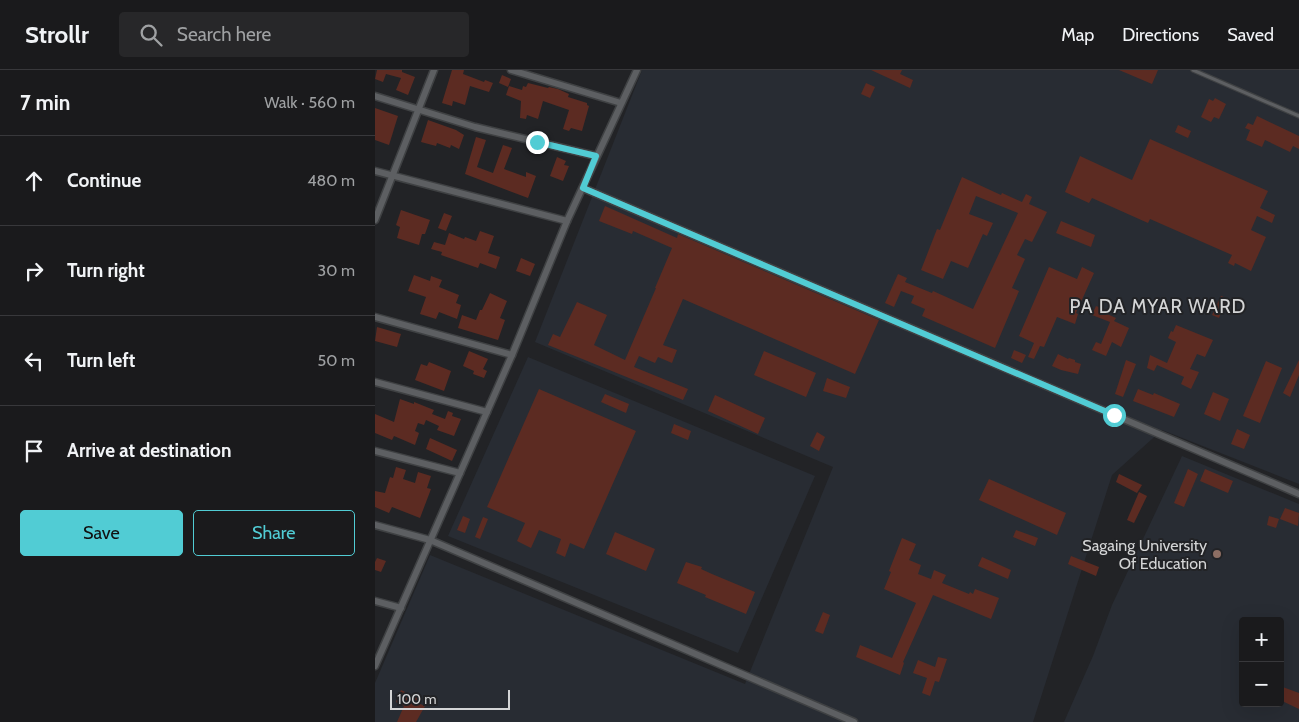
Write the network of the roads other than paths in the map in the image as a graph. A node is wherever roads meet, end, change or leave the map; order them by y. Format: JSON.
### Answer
{"nodes":[{"id":1,"x":434,"y":70,"type":"edge"},
{"id":2,"x":511,"y":70,"type":"edge"},
{"id":3,"x":637,"y":70,"type":"edge"},
{"id":4,"x":1193,"y":70,"type":"edge"},
{"id":5,"x":375,"y":96,"type":"edge"},
{"id":6,"x":621,"y":103,"type":"junction"},
{"id":7,"x":418,"y":110,"type":"junction"},
{"id":8,"x":1299,"y":116,"type":"edge"},
{"id":9,"x":596,"y":156,"type":"junction"},
{"id":10,"x":375,"y":171,"type":"edge"},
{"id":11,"x":392,"y":175,"type":"junction"},
{"id":12,"x":583,"y":188,"type":"junction"},
{"id":13,"x":375,"y":220,"type":"edge"},
{"id":14,"x":567,"y":221,"type":"junction"},
{"id":15,"x":375,"y":318,"type":"edge"},
{"id":16,"x":512,"y":355,"type":"junction"},
{"id":17,"x":375,"y":382,"type":"edge"},
{"id":18,"x":487,"y":412,"type":"junction"},
{"id":19,"x":375,"y":451,"type":"edge"},
{"id":20,"x":460,"y":473,"type":"junction"},
{"id":21,"x":1299,"y":494,"type":"edge"},
{"id":22,"x":375,"y":525,"type":"edge"},
{"id":23,"x":431,"y":540,"type":"junction"},
{"id":24,"x":375,"y":601,"type":"edge"},
{"id":25,"x":401,"y":608,"type":"junction"},
{"id":26,"x":375,"y":666,"type":"edge"},
{"id":27,"x":854,"y":722,"type":"edge"}],
"edges":[{"from":1,"to":7,"type":"street"},
{"from":2,"to":6,"type":"street"},
{"from":3,"to":6,"type":"street"},
{"from":4,"to":8,"type":"lane"},
{"from":5,"to":7,"type":"street"},
{"from":6,"to":9,"type":"street"},
{"from":7,"to":9,"type":"street"},
{"from":7,"to":11,"type":"street"},
{"from":9,"to":12,"type":"street"},
{"from":10,"to":11,"type":"street"},
{"from":11,"to":13,"type":"street"},
{"from":11,"to":14,"type":"street"},
{"from":12,"to":14,"type":"street"},
{"from":12,"to":21,"type":"street"},
{"from":14,"to":16,"type":"street"},
{"from":15,"to":16,"type":"street"},
{"from":16,"to":18,"type":"street"},
{"from":17,"to":18,"type":"street"},
{"from":18,"to":20,"type":"street"},
{"from":19,"to":20,"type":"street"},
{"from":20,"to":23,"type":"street"},
{"from":22,"to":23,"type":"street"},
{"from":23,"to":25,"type":"street"},
{"from":23,"to":27,"type":"street"},
{"from":24,"to":25,"type":"street"},
{"from":25,"to":26,"type":"street"}]}
